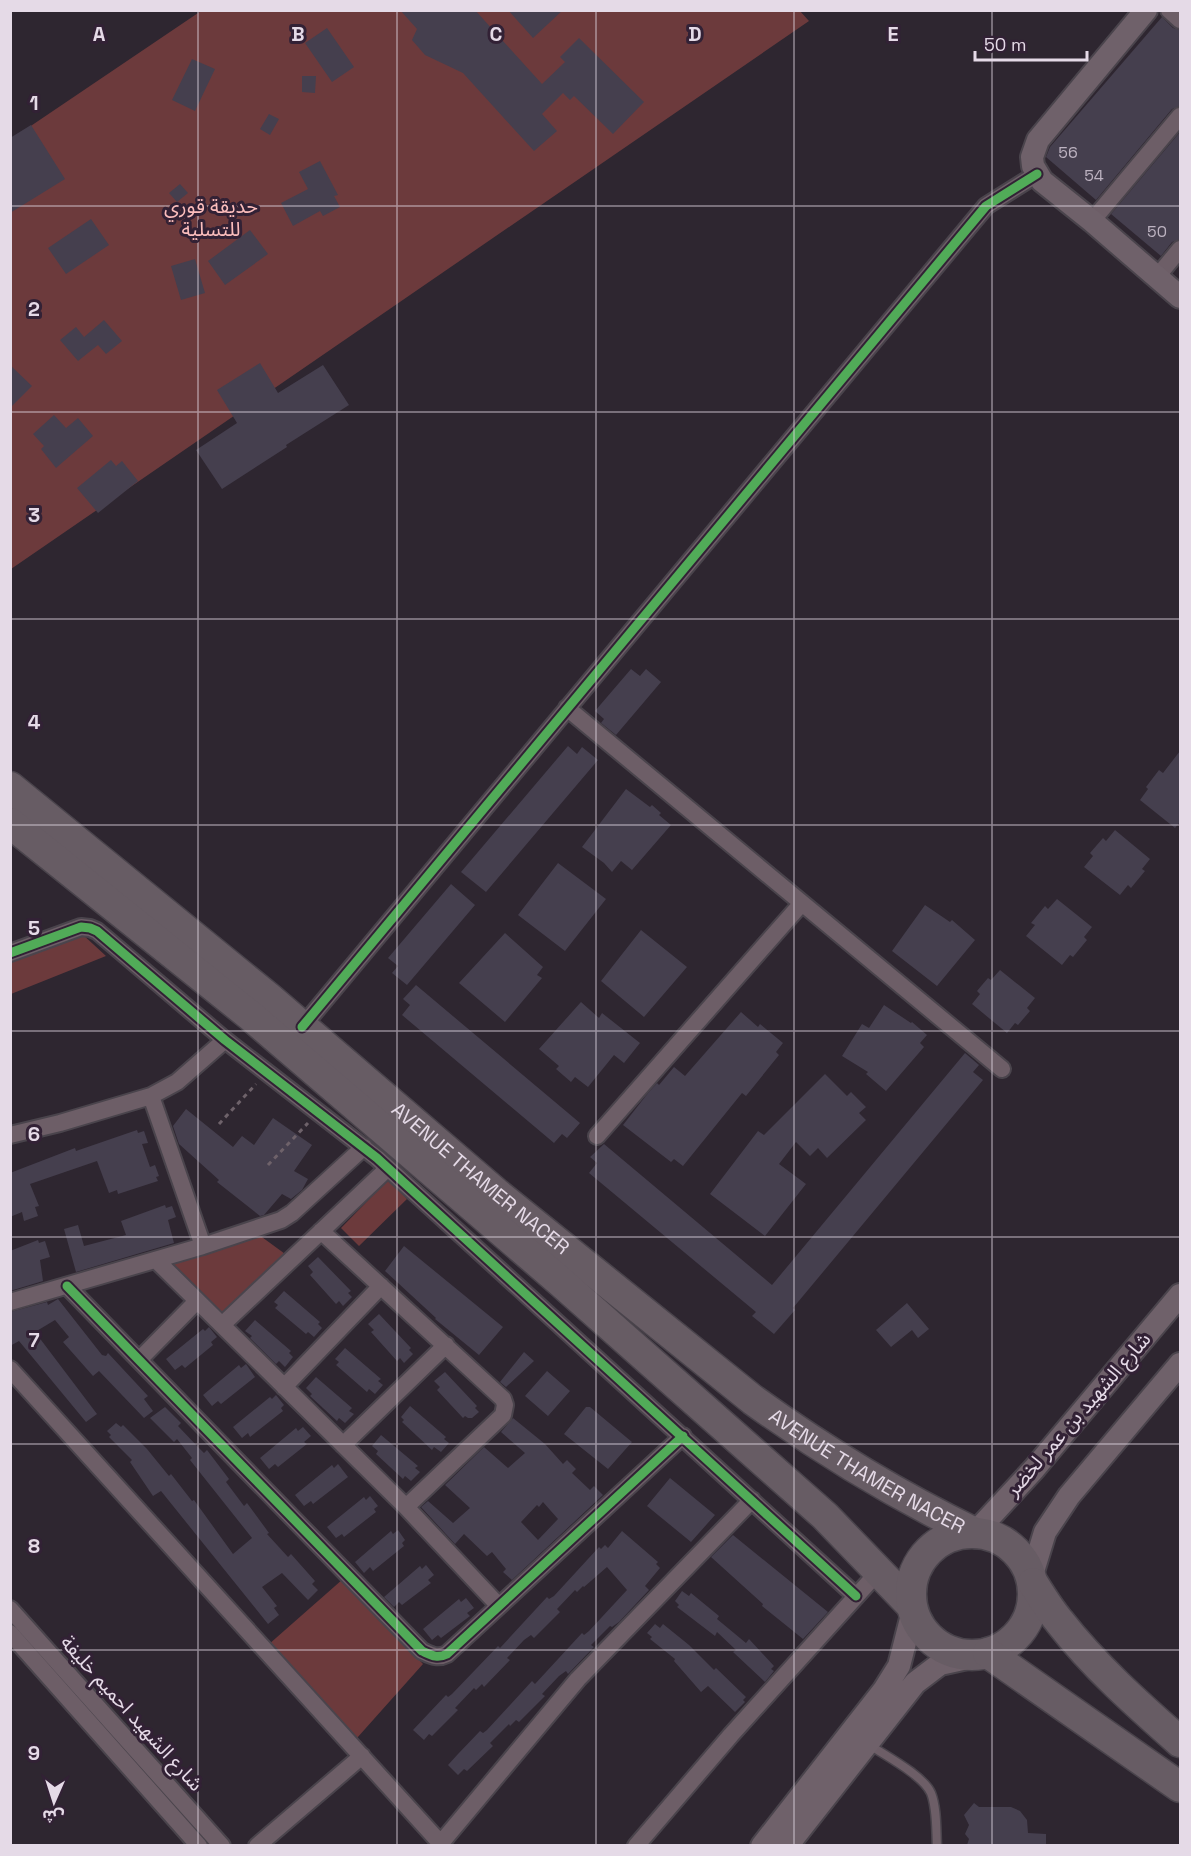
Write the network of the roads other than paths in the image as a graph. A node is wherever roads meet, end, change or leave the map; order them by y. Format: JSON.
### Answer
{"nodes":[{"id":1,"x":1146,"y":10,"type":"edge"},
{"id":2,"x":1169,"y":10,"type":"edge"},
{"id":3,"x":1180,"y":20,"type":"edge"},
{"id":4,"x":1180,"y":116,"type":"edge"},
{"id":5,"x":1036,"y":174,"type":"junction"},
{"id":6,"x":1092,"y":221,"type":"junction"},
{"id":7,"x":1180,"y":249,"type":"edge"},
{"id":8,"x":1157,"y":277,"type":"junction"},
{"id":9,"x":1180,"y":297,"type":"edge"},
{"id":10,"x":567,"y":708,"type":"junction"},
{"id":11,"x":10,"y":787,"type":"edge"},
{"id":12,"x":10,"y":823,"type":"edge"},
{"id":13,"x":802,"y":903,"type":"junction"},
{"id":14,"x":10,"y":953,"type":"edge"},
{"id":15,"x":302,"y":1026,"type":"junction"},
{"id":16,"x":225,"y":1040,"type":"junction"},
{"id":17,"x":1002,"y":1069,"type":"dead end"},
{"id":18,"x":151,"y":1096,"type":"junction"},
{"id":19,"x":10,"y":1135,"type":"edge"},
{"id":20,"x":597,"y":1136,"type":"dead end"},
{"id":21,"x":364,"y":1147,"type":"junction"},
{"id":22,"x":388,"y":1168,"type":"junction"},
{"id":23,"x":321,"y":1231,"type":"junction"},
{"id":24,"x":203,"y":1246,"type":"junction"},
{"id":25,"x":156,"y":1260,"type":"junction"},
{"id":26,"x":67,"y":1286,"type":"junction"},
{"id":27,"x":381,"y":1286,"type":"junction"},
{"id":28,"x":1180,"y":1295,"type":"edge"},
{"id":29,"x":197,"y":1301,"type":"junction"},
{"id":30,"x":10,"y":1302,"type":"edge"},
{"id":31,"x":222,"y":1325,"type":"junction"},
{"id":32,"x":446,"y":1345,"type":"junction"},
{"id":33,"x":139,"y":1360,"type":"junction"},
{"id":34,"x":1180,"y":1366,"type":"edge"},
{"id":35,"x":10,"y":1369,"type":"edge"},
{"id":36,"x":284,"y":1387,"type":"junction"},
{"id":37,"x":683,"y":1436,"type":"junction"},
{"id":38,"x":343,"y":1445,"type":"junction"},
{"id":39,"x":752,"y":1500,"type":"junction"},
{"id":40,"x":405,"y":1507,"type":"junction"},
{"id":41,"x":975,"y":1533,"type":"junction"},
{"id":42,"x":879,"y":1570,"type":"junction"},
{"id":43,"x":1032,"y":1580,"type":"junction"},
{"id":44,"x":855,"y":1596,"type":"junction"},
{"id":45,"x":499,"y":1606,"type":"junction"},
{"id":46,"x":912,"y":1608,"type":"junction"},
{"id":47,"x":10,"y":1609,"type":"edge"},
{"id":48,"x":10,"y":1633,"type":"edge"},
{"id":49,"x":985,"y":1654,"type":"junction"},
{"id":50,"x":1180,"y":1742,"type":"edge"},
{"id":51,"x":867,"y":1743,"type":"junction"},
{"id":52,"x":362,"y":1756,"type":"junction"},
{"id":53,"x":1180,"y":1787,"type":"edge"},
{"id":54,"x":442,"y":1844,"type":"edge"},
{"id":55,"x":199,"y":1845,"type":"edge"},
{"id":56,"x":222,"y":1845,"type":"edge"},
{"id":57,"x":257,"y":1845,"type":"edge"},
{"id":58,"x":636,"y":1845,"type":"edge"},
{"id":59,"x":762,"y":1845,"type":"edge"},
{"id":60,"x":787,"y":1845,"type":"edge"},
{"id":61,"x":937,"y":1845,"type":"edge"}],
"edges":[{"from":1,"to":5,"type":"main road"},
{"from":2,"to":3,"type":"street"},
{"from":4,"to":6,"type":"street"},
{"from":5,"to":6,"type":"main road"},
{"from":5,"to":10,"type":"street"},
{"from":6,"to":8,"type":"main road"},
{"from":7,"to":8,"type":"street"},
{"from":8,"to":9,"type":"main road"},
{"from":10,"to":13,"type":"street"},
{"from":10,"to":15,"type":"street"},
{"from":11,"to":15,"type":"highway","name":"AVENUE THAMER NACER"},
{"from":12,"to":42,"type":"highway","name":"AVENUE THAMER NACER"},
{"from":13,"to":17,"type":"street"},
{"from":13,"to":20,"type":"street"},
{"from":14,"to":16,"type":"street"},
{"from":15,"to":41,"type":"highway","name":"AVENUE THAMER NACER"},
{"from":16,"to":18,"type":"street"},
{"from":16,"to":21,"type":"street"},
{"from":18,"to":19,"type":"street"},
{"from":18,"to":24,"type":"street"},
{"from":21,"to":22,"type":"street"},
{"from":21,"to":24,"type":"street"},
{"from":22,"to":23,"type":"street"},
{"from":22,"to":37,"type":"street"},
{"from":23,"to":27,"type":"street"},
{"from":23,"to":31,"type":"street"},
{"from":24,"to":25,"type":"street"},
{"from":25,"to":26,"type":"street"},
{"from":25,"to":29,"type":"street"},
{"from":26,"to":30,"type":"street"},
{"from":26,"to":33,"type":"street"},
{"from":27,"to":32,"type":"street"},
{"from":27,"to":36,"type":"street"},
{"from":28,"to":41,"type":"main road","name":"شارع الشهيد بن عمر لخضر"},
{"from":29,"to":31,"type":"street"},
{"from":29,"to":33,"type":"street"},
{"from":31,"to":36,"type":"street"},
{"from":32,"to":38,"type":"street"},
{"from":32,"to":40,"type":"street"},
{"from":33,"to":45,"type":"street"},
{"from":34,"to":43,"type":"main road"},
{"from":35,"to":52,"type":"street"},
{"from":36,"to":38,"type":"street"},
{"from":37,"to":39,"type":"street"},
{"from":37,"to":45,"type":"street"},
{"from":38,"to":40,"type":"street"},
{"from":39,"to":44,"type":"street"},
{"from":39,"to":54,"type":"street"},
{"from":40,"to":45,"type":"street"},
{"from":41,"to":43,"type":"highway"},
{"from":41,"to":46,"type":"highway"},
{"from":42,"to":44,"type":"street"},
{"from":42,"to":46,"type":"highway","name":"AVENUE THAMER NACER"},
{"from":43,"to":49,"type":"highway"},
{"from":43,"to":50,"type":"highway"},
{"from":44,"to":58,"type":"street"},
{"from":46,"to":49,"type":"highway"},
{"from":46,"to":59,"type":"main road"},
{"from":47,"to":56,"type":"street","name":"شارع الشهيد احميم خليفة"},
{"from":48,"to":55,"type":"street","name":"شارع الشهيد احميم خليفة"},
{"from":49,"to":51,"type":"main road"},
{"from":49,"to":53,"type":"highway"},
{"from":51,"to":60,"type":"main road"},
{"from":51,"to":61,"type":"lane"},
{"from":52,"to":54,"type":"street"},
{"from":52,"to":57,"type":"street"}]}
